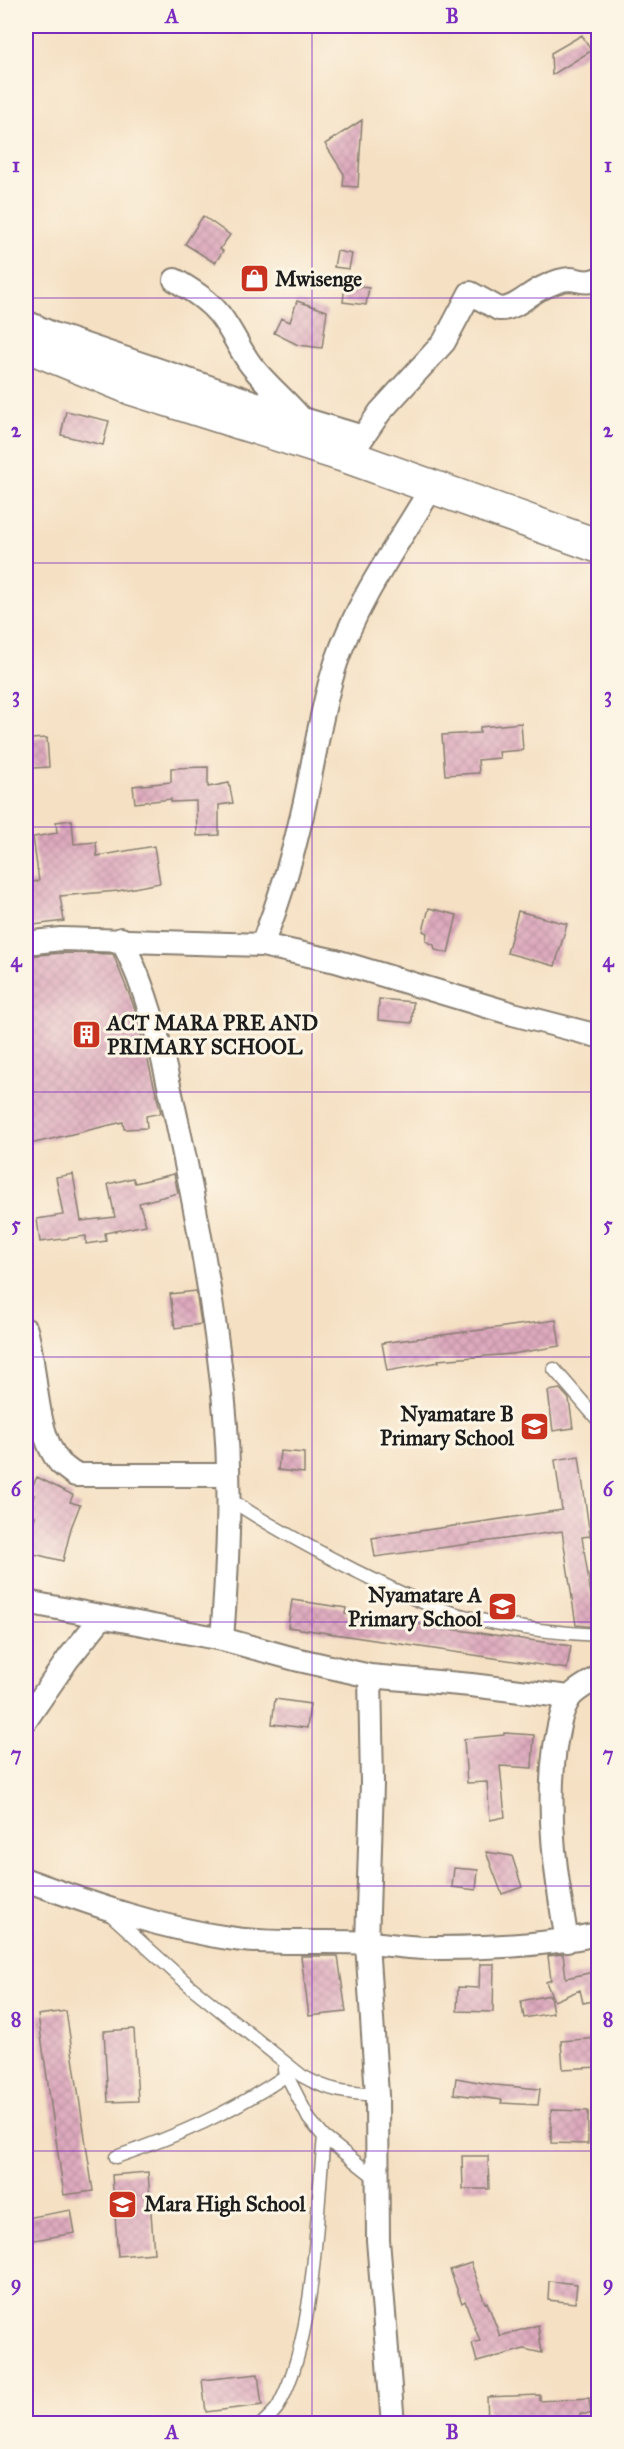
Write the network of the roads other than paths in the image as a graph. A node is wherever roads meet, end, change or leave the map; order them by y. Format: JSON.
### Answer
{"nodes":[{"id":1,"x":598,"y":279,"type":"edge"},
{"id":2,"x":175,"y":280,"type":"dead end"},
{"id":3,"x":26,"y":322,"type":"edge"},
{"id":4,"x":26,"y":345,"type":"edge"},
{"id":5,"x":303,"y":419,"type":"junction"},
{"id":6,"x":356,"y":447,"type":"junction"},
{"id":7,"x":432,"y":487,"type":"junction"},
{"id":8,"x":598,"y":546,"type":"edge"},
{"id":9,"x":121,"y":939,"type":"junction"},
{"id":10,"x":26,"y":943,"type":"edge"},
{"id":11,"x":262,"y":945,"type":"junction"},
{"id":12,"x":598,"y":1035,"type":"edge"},
{"id":13,"x":26,"y":1330,"type":"edge"},
{"id":14,"x":554,"y":1369,"type":"dead end"},
{"id":15,"x":598,"y":1420,"type":"edge"},
{"id":16,"x":228,"y":1475,"type":"junction"},
{"id":17,"x":228,"y":1498,"type":"junction"},
{"id":18,"x":26,"y":1602,"type":"edge"},
{"id":19,"x":102,"y":1617,"type":"junction"},
{"id":20,"x":598,"y":1635,"type":"edge"},
{"id":21,"x":222,"y":1639,"type":"junction"},
{"id":22,"x":370,"y":1676,"type":"junction"},
{"id":23,"x":598,"y":1677,"type":"edge"},
{"id":24,"x":569,"y":1696,"type":"junction"},
{"id":25,"x":26,"y":1720,"type":"edge"},
{"id":26,"x":26,"y":1880,"type":"edge"},
{"id":27,"x":102,"y":1907,"type":"junction"},
{"id":28,"x":598,"y":1934,"type":"edge"},
{"id":29,"x":567,"y":1941,"type":"junction"},
{"id":30,"x":367,"y":1943,"type":"junction"},
{"id":31,"x":277,"y":2057,"type":"junction"},
{"id":32,"x":287,"y":2075,"type":"junction"},
{"id":33,"x":377,"y":2095,"type":"junction"},
{"id":34,"x":324,"y":2137,"type":"junction"},
{"id":35,"x":116,"y":2157,"type":"dead end"},
{"id":36,"x":377,"y":2179,"type":"junction"},
{"id":37,"x":262,"y":2424,"type":"edge"},
{"id":38,"x":393,"y":2424,"type":"edge"}],
"edges":[{"from":1,"to":6,"type":"street"},
{"from":2,"to":5,"type":"street"},
{"from":3,"to":5,"type":"street"},
{"from":4,"to":6,"type":"main road"},
{"from":5,"to":6,"type":"street"},
{"from":6,"to":7,"type":"main road"},
{"from":7,"to":8,"type":"main road"},
{"from":7,"to":11,"type":"street"},
{"from":9,"to":10,"type":"street"},
{"from":9,"to":11,"type":"street"},
{"from":9,"to":16,"type":"street"},
{"from":11,"to":12,"type":"street"},
{"from":13,"to":16,"type":"street"},
{"from":14,"to":15,"type":"lane"},
{"from":16,"to":17,"type":"street"},
{"from":17,"to":20,"type":"lane"},
{"from":17,"to":21,"type":"street"},
{"from":18,"to":19,"type":"street"},
{"from":19,"to":21,"type":"street"},
{"from":19,"to":25,"type":"street"},
{"from":21,"to":22,"type":"street"},
{"from":22,"to":24,"type":"street"},
{"from":22,"to":30,"type":"street"},
{"from":23,"to":24,"type":"street"},
{"from":24,"to":29,"type":"street"},
{"from":26,"to":27,"type":"street"},
{"from":27,"to":30,"type":"street"},
{"from":27,"to":31,"type":"lane"},
{"from":28,"to":29,"type":"street"},
{"from":29,"to":30,"type":"street"},
{"from":30,"to":33,"type":"street"},
{"from":31,"to":32,"type":"lane"},
{"from":31,"to":33,"type":"lane"},
{"from":32,"to":34,"type":"lane"},
{"from":32,"to":35,"type":"lane"},
{"from":33,"to":36,"type":"street"},
{"from":34,"to":36,"type":"lane"},
{"from":34,"to":37,"type":"lane"},
{"from":36,"to":38,"type":"street"}]}
